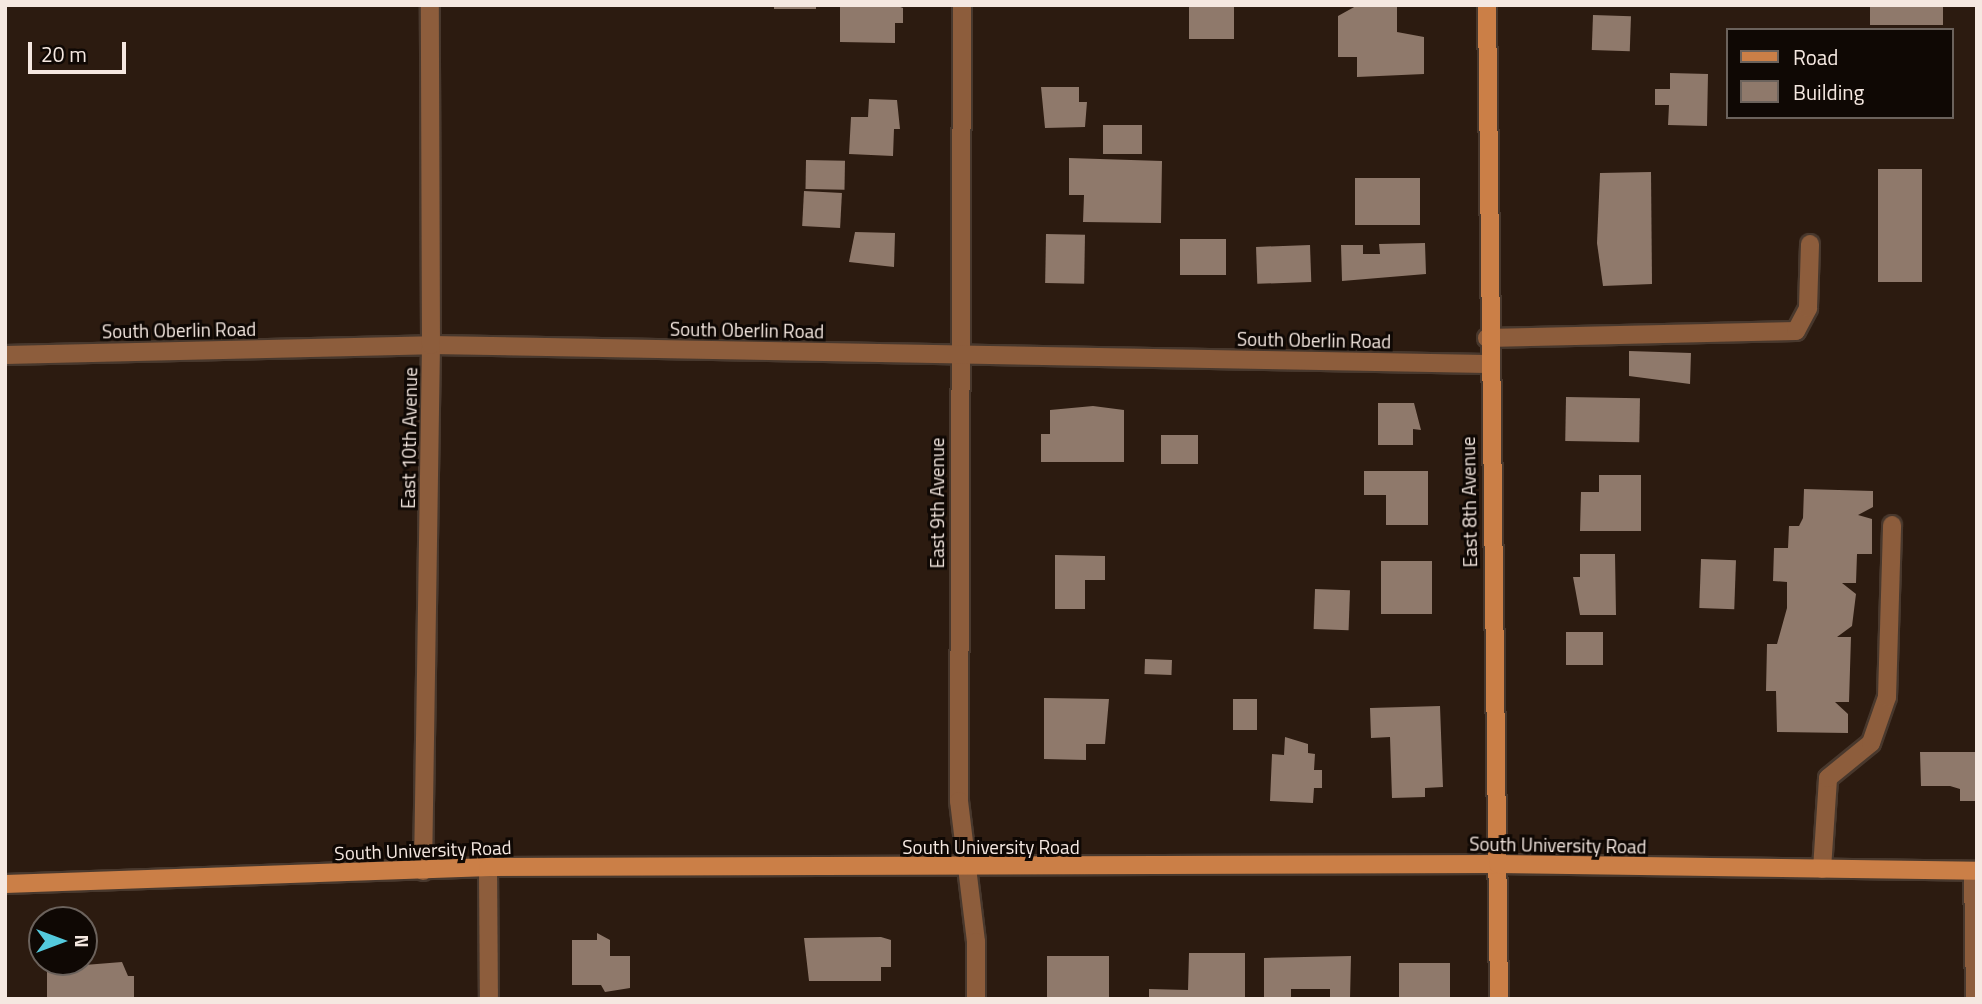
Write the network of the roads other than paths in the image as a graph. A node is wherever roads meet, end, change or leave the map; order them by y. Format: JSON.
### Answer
{"nodes":[{"id":1,"x":430,"y":5,"type":"edge"},
{"id":2,"x":962,"y":5,"type":"edge"},
{"id":3,"x":1488,"y":5,"type":"edge"},
{"id":4,"x":1810,"y":244,"type":"dead end"},
{"id":5,"x":1488,"y":338,"type":"junction"},
{"id":6,"x":431,"y":345,"type":"junction"},
{"id":7,"x":958,"y":354,"type":"junction"},
{"id":8,"x":5,"y":355,"type":"edge"},
{"id":9,"x":1488,"y":364,"type":"junction"},
{"id":10,"x":1892,"y":525,"type":"dead end"},
{"id":11,"x":1498,"y":864,"type":"junction"},
{"id":12,"x":488,"y":867,"type":"junction"},
{"id":13,"x":968,"y":869,"type":"junction"},
{"id":14,"x":1822,"y":869,"type":"junction"},
{"id":15,"x":423,"y":871,"type":"junction"},
{"id":16,"x":1975,"y":871,"type":"edge"},
{"id":17,"x":5,"y":884,"type":"edge"},
{"id":18,"x":489,"y":999,"type":"edge"},
{"id":19,"x":976,"y":999,"type":"edge"},
{"id":20,"x":1499,"y":999,"type":"edge"},
{"id":21,"x":1975,"y":999,"type":"edge"}],
"edges":[{"from":1,"to":6,"type":"street","name":"East 10th Avenue"},
{"from":2,"to":7,"type":"street","name":"East 9th Avenue"},
{"from":3,"to":5,"type":"main road","name":"East 8th Avenue"},
{"from":4,"to":5,"type":"street"},
{"from":5,"to":9,"type":"main road","name":"East 8th Avenue"},
{"from":6,"to":7,"type":"street","name":"South Oberlin Road"},
{"from":6,"to":8,"type":"street","name":"South Oberlin Road"},
{"from":6,"to":15,"type":"street","name":"East 10th Avenue"},
{"from":7,"to":9,"type":"street","name":"South Oberlin Road"},
{"from":7,"to":13,"type":"street","name":"East 9th Avenue"},
{"from":9,"to":11,"type":"main road","name":"East 8th Avenue"},
{"from":10,"to":14,"type":"street"},
{"from":11,"to":13,"type":"main road","name":"South University Road"},
{"from":11,"to":14,"type":"main road","name":"South University Road"},
{"from":11,"to":20,"type":"main road","name":"East 8th Avenue"},
{"from":12,"to":13,"type":"main road","name":"South University Road"},
{"from":12,"to":15,"type":"main road","name":"South University Road"},
{"from":12,"to":18,"type":"street"},
{"from":13,"to":19,"type":"street","name":"East 9th Avenue"},
{"from":14,"to":16,"type":"main road","name":"South University Road"},
{"from":15,"to":17,"type":"main road","name":"South University Road"},
{"from":16,"to":21,"type":"street"}]}
